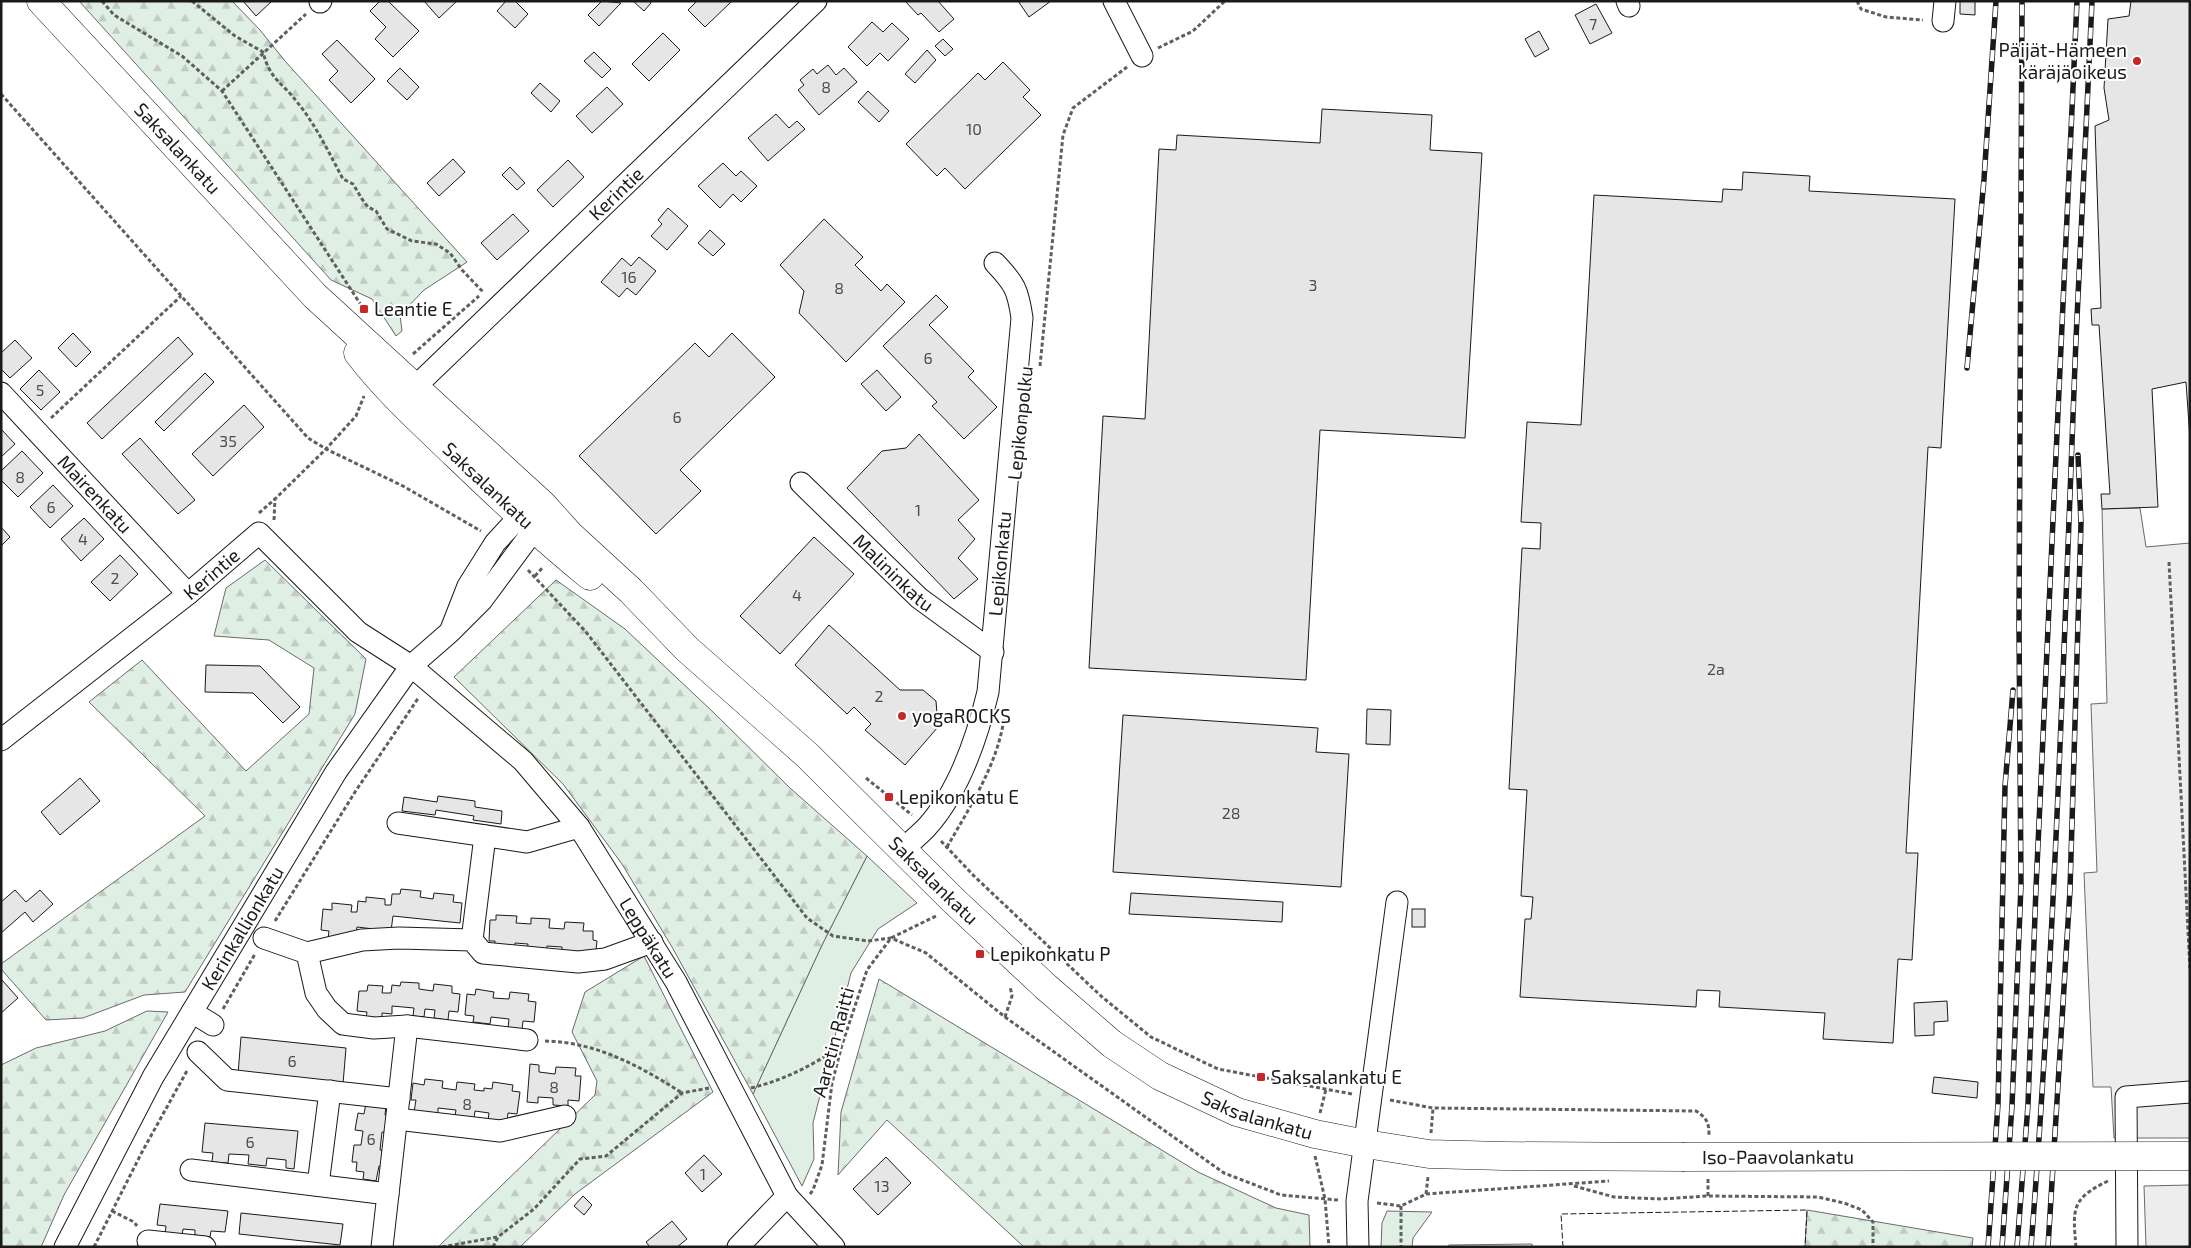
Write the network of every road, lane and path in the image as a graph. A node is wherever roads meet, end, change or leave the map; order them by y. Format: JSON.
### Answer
{"nodes":[{"id":1,"x":41,"y":1,"type":"edge"},
{"id":2,"x":102,"y":1,"type":"edge"},
{"id":3,"x":192,"y":1,"type":"edge"},
{"id":4,"x":816,"y":1,"type":"edge"},
{"id":5,"x":1114,"y":1,"type":"edge"},
{"id":6,"x":1225,"y":1,"type":"edge"},
{"id":7,"x":1857,"y":1,"type":"edge"},
{"id":8,"x":320,"y":2,"type":"edge"},
{"id":9,"x":1944,"y":11,"type":"edge"},
{"id":10,"x":263,"y":52,"type":"junction"},
{"id":11,"x":1142,"y":56,"type":"junction"},
{"id":12,"x":222,"y":91,"type":"junction"},
{"id":13,"x":1,"y":94,"type":"edge"},
{"id":14,"x":995,"y":263,"type":"dead end"},
{"id":15,"x":349,"y":287,"type":"dead end"},
{"id":16,"x":485,"y":293,"type":"dead end"},
{"id":17,"x":182,"y":296,"type":"junction"},
{"id":18,"x":315,"y":296,"type":"junction"},
{"id":19,"x":1039,"y":372,"type":"dead end"},
{"id":20,"x":376,"y":377,"type":"junction"},
{"id":21,"x":415,"y":387,"type":"junction"},
{"id":22,"x":1,"y":393,"type":"edge"},
{"id":23,"x":37,"y":430,"type":"junction"},
{"id":24,"x":326,"y":449,"type":"junction"},
{"id":25,"x":802,"y":484,"type":"dead end"},
{"id":26,"x":532,"y":517,"type":"junction"},
{"id":27,"x":495,"y":543,"type":"junction"},
{"id":28,"x":514,"y":558,"type":"junction"},
{"id":29,"x":2169,"y":562,"type":"dead end"},
{"id":30,"x":188,"y":594,"type":"junction"},
{"id":31,"x":450,"y":632,"type":"junction"},
{"id":32,"x":993,"y":652,"type":"junction"},
{"id":33,"x":411,"y":666,"type":"junction"},
{"id":34,"x":430,"y":681,"type":"junction"},
{"id":35,"x":1006,"y":708,"type":"dead end"},
{"id":36,"x":1,"y":740,"type":"edge"},
{"id":37,"x":860,"y":774,"type":"dead end"},
{"id":38,"x":398,"y":823,"type":"dead end"},
{"id":39,"x":579,"y":827,"type":"junction"},
{"id":40,"x":927,"y":827,"type":"junction"},
{"id":41,"x":485,"y":836,"type":"junction"},
{"id":42,"x":947,"y":847,"type":"junction"},
{"id":43,"x":903,"y":849,"type":"junction"},
{"id":44,"x":1397,"y":902,"type":"dead end"},
{"id":45,"x":940,"y":914,"type":"dead end"},
{"id":46,"x":264,"y":938,"type":"junction"},
{"id":47,"x":891,"y":938,"type":"junction"},
{"id":48,"x":472,"y":940,"type":"junction"},
{"id":49,"x":652,"y":942,"type":"junction"},
{"id":50,"x":306,"y":953,"type":"junction"},
{"id":51,"x":2190,"y":970,"type":"edge"},
{"id":52,"x":192,"y":1012,"type":"junction"},
{"id":53,"x":213,"y":1025,"type":"joint"},
{"id":54,"x":408,"y":1026,"type":"junction"},
{"id":55,"x":527,"y":1040,"type":"joint"},
{"id":56,"x":842,"y":1045,"type":"junction"},
{"id":57,"x":198,"y":1052,"type":"joint"},
{"id":58,"x":731,"y":1088,"type":"junction"},
{"id":59,"x":1326,"y":1089,"type":"junction"},
{"id":60,"x":330,"y":1091,"type":"junction"},
{"id":61,"x":2190,"y":1092,"type":"edge"},
{"id":62,"x":682,"y":1093,"type":"junction"},
{"id":63,"x":1370,"y":1097,"type":"junction"},
{"id":64,"x":398,"y":1109,"type":"junction"},
{"id":65,"x":566,"y":1116,"type":"dead end"},
{"id":66,"x":1315,"y":1134,"type":"junction"},
{"id":67,"x":1709,"y":1143,"type":"dead end"},
{"id":68,"x":1366,"y":1144,"type":"junction"},
{"id":69,"x":2190,"y":1156,"type":"edge"},
{"id":70,"x":191,"y":1170,"type":"dead end"},
{"id":71,"x":1708,"y":1178,"type":"dead end"},
{"id":72,"x":318,"y":1185,"type":"junction"},
{"id":73,"x":1571,"y":1185,"type":"dead end"},
{"id":74,"x":388,"y":1194,"type":"junction"},
{"id":75,"x":1708,"y":1196,"type":"junction"},
{"id":76,"x":2082,"y":1198,"type":"dead end"},
{"id":77,"x":792,"y":1202,"type":"junction"},
{"id":78,"x":1401,"y":1206,"type":"dead end"},
{"id":79,"x":112,"y":1211,"type":"junction"},
{"id":80,"x":134,"y":1222,"type":"dead end"},
{"id":81,"x":498,"y":1237,"type":"junction"},
{"id":82,"x":148,"y":1241,"type":"dead end"},
{"id":83,"x":65,"y":1247,"type":"edge"},
{"id":84,"x":94,"y":1247,"type":"edge"},
{"id":85,"x":205,"y":1247,"type":"edge"},
{"id":86,"x":382,"y":1247,"type":"edge"},
{"id":87,"x":442,"y":1247,"type":"edge"},
{"id":88,"x":493,"y":1247,"type":"edge"},
{"id":89,"x":738,"y":1247,"type":"edge"},
{"id":90,"x":834,"y":1247,"type":"edge"},
{"id":91,"x":1328,"y":1247,"type":"edge"},
{"id":92,"x":1358,"y":1247,"type":"edge"},
{"id":93,"x":1401,"y":1247,"type":"edge"},
{"id":94,"x":1873,"y":1247,"type":"edge"},
{"id":95,"x":2076,"y":1247,"type":"edge"},
{"id":96,"x":2127,"y":1247,"type":"edge"}],
"edges":[{"from":1,"to":18,"type":"main road","name":"Saksalankatu"},
{"from":2,"to":12,"type":"path"},
{"from":3,"to":10,"type":"path"},
{"from":4,"to":21,"type":"street","name":"Kerintie"},
{"from":5,"to":11,"type":"street"},
{"from":6,"to":11,"type":"path","name":"Lepikonpolku"},
{"from":7,"to":9,"type":"path"},
{"from":8,"to":10,"type":"path"},
{"from":10,"to":12,"type":"path"},
{"from":10,"to":16,"type":"path"},
{"from":11,"to":19,"type":"path","name":"Lepikonpolku"},
{"from":12,"to":15,"type":"path"},
{"from":13,"to":17,"type":"path"},
{"from":14,"to":32,"type":"street","name":"Lepikonkatu"},
{"from":17,"to":23,"type":"path"},
{"from":17,"to":24,"type":"path"},
{"from":18,"to":20,"type":"main road","name":"Saksalankatu"},
{"from":18,"to":21,"type":"main road","name":"Saksalankatu"},
{"from":20,"to":24,"type":"path"},
{"from":20,"to":26,"type":"main road","name":"Saksalankatu"},
{"from":21,"to":26,"type":"main road","name":"Saksalankatu"},
{"from":22,"to":23,"type":"street","name":"Mairenkatu"},
{"from":23,"to":30,"type":"street","name":"Mairenkatu"},
{"from":24,"to":27,"type":"path"},
{"from":25,"to":32,"type":"street","name":"Malininkatu"},
{"from":26,"to":27,"type":"street","name":"Kerinkallionkatu"},
{"from":26,"to":28,"type":"street","name":"Kerinkallionkatu"},
{"from":26,"to":43,"type":"main road","name":"Saksalankatu"},
{"from":27,"to":31,"type":"street","name":"Kerinkallionkatu"},
{"from":28,"to":31,"type":"street","name":"Kerinkallionkatu"},
{"from":28,"to":47,"type":"path"},
{"from":29,"to":51,"type":"path"},
{"from":30,"to":33,"type":"street","name":"Kerintie"},
{"from":30,"to":36,"type":"street","name":"Kerintie"},
{"from":31,"to":33,"type":"street","name":"Kerinkallionkatu"},
{"from":32,"to":40,"type":"street","name":"Lepikonkatu"},
{"from":33,"to":34,"type":"street","name":"Leppäkatu"},
{"from":33,"to":52,"type":"street","name":"Kerinkallionkatu"},
{"from":34,"to":39,"type":"street","name":"Leppäkatu"},
{"from":34,"to":46,"type":"path"},
{"from":35,"to":42,"type":"path"},
{"from":37,"to":40,"type":"path"},
{"from":38,"to":41,"type":"street"},
{"from":39,"to":41,"type":"street"},
{"from":39,"to":49,"type":"street","name":"Leppäkatu"},
{"from":40,"to":42,"type":"path"},
{"from":40,"to":43,"type":"street","name":"Lepikonkatu"},
{"from":41,"to":48,"type":"street"},
{"from":42,"to":59,"type":"path"},
{"from":43,"to":66,"type":"main road","name":"Saksalankatu"},
{"from":44,"to":63,"type":"street"},
{"from":45,"to":47,"type":"path","name":"Aaretin Raitti"},
{"from":46,"to":50,"type":"street"},
{"from":46,"to":53,"type":"path"},
{"from":47,"to":56,"type":"path","name":"Aaretin Raitti"},
{"from":48,"to":49,"type":"street"},
{"from":48,"to":50,"type":"street"},
{"from":49,"to":58,"type":"street","name":"Leppäkatu"},
{"from":50,"to":54,"type":"street"},
{"from":52,"to":53,"type":"street"},
{"from":52,"to":83,"type":"street","name":"Kerinkallionkatu"},
{"from":54,"to":55,"type":"street"},
{"from":54,"to":64,"type":"street"},
{"from":55,"to":62,"type":"path"},
{"from":56,"to":58,"type":"path"},
{"from":56,"to":77,"type":"path","name":"Aaretin Raitti"},
{"from":57,"to":60,"type":"street"},
{"from":57,"to":79,"type":"path"},
{"from":58,"to":62,"type":"path"},
{"from":58,"to":77,"type":"street","name":"Leppäkatu"},
{"from":59,"to":63,"type":"path"},
{"from":59,"to":66,"type":"path"},
{"from":60,"to":64,"type":"street"},
{"from":60,"to":72,"type":"street"},
{"from":61,"to":96,"type":"street"},
{"from":62,"to":81,"type":"path"},
{"from":63,"to":67,"type":"path"},
{"from":63,"to":68,"type":"street"},
{"from":64,"to":65,"type":"street"},
{"from":64,"to":74,"type":"street"},
{"from":66,"to":68,"type":"main road","name":"Saksalankatu"},
{"from":66,"to":91,"type":"path"},
{"from":68,"to":69,"type":"main road","name":"Iso-Paavolankatu","bridge":true},
{"from":68,"to":92,"type":"street"},
{"from":70,"to":72,"type":"street"},
{"from":71,"to":75,"type":"path"},
{"from":72,"to":74,"type":"street"},
{"from":73,"to":75,"type":"path"},
{"from":74,"to":86,"type":"street"},
{"from":75,"to":94,"type":"path"},
{"from":76,"to":95,"type":"path"},
{"from":77,"to":89,"type":"street"},
{"from":77,"to":90,"type":"street","name":"Leppäkatu"},
{"from":78,"to":93,"type":"path"},
{"from":79,"to":80,"type":"path"},
{"from":79,"to":84,"type":"path"},
{"from":81,"to":87,"type":"path"},
{"from":81,"to":88,"type":"path"},
{"from":82,"to":85,"type":"street"}]}
